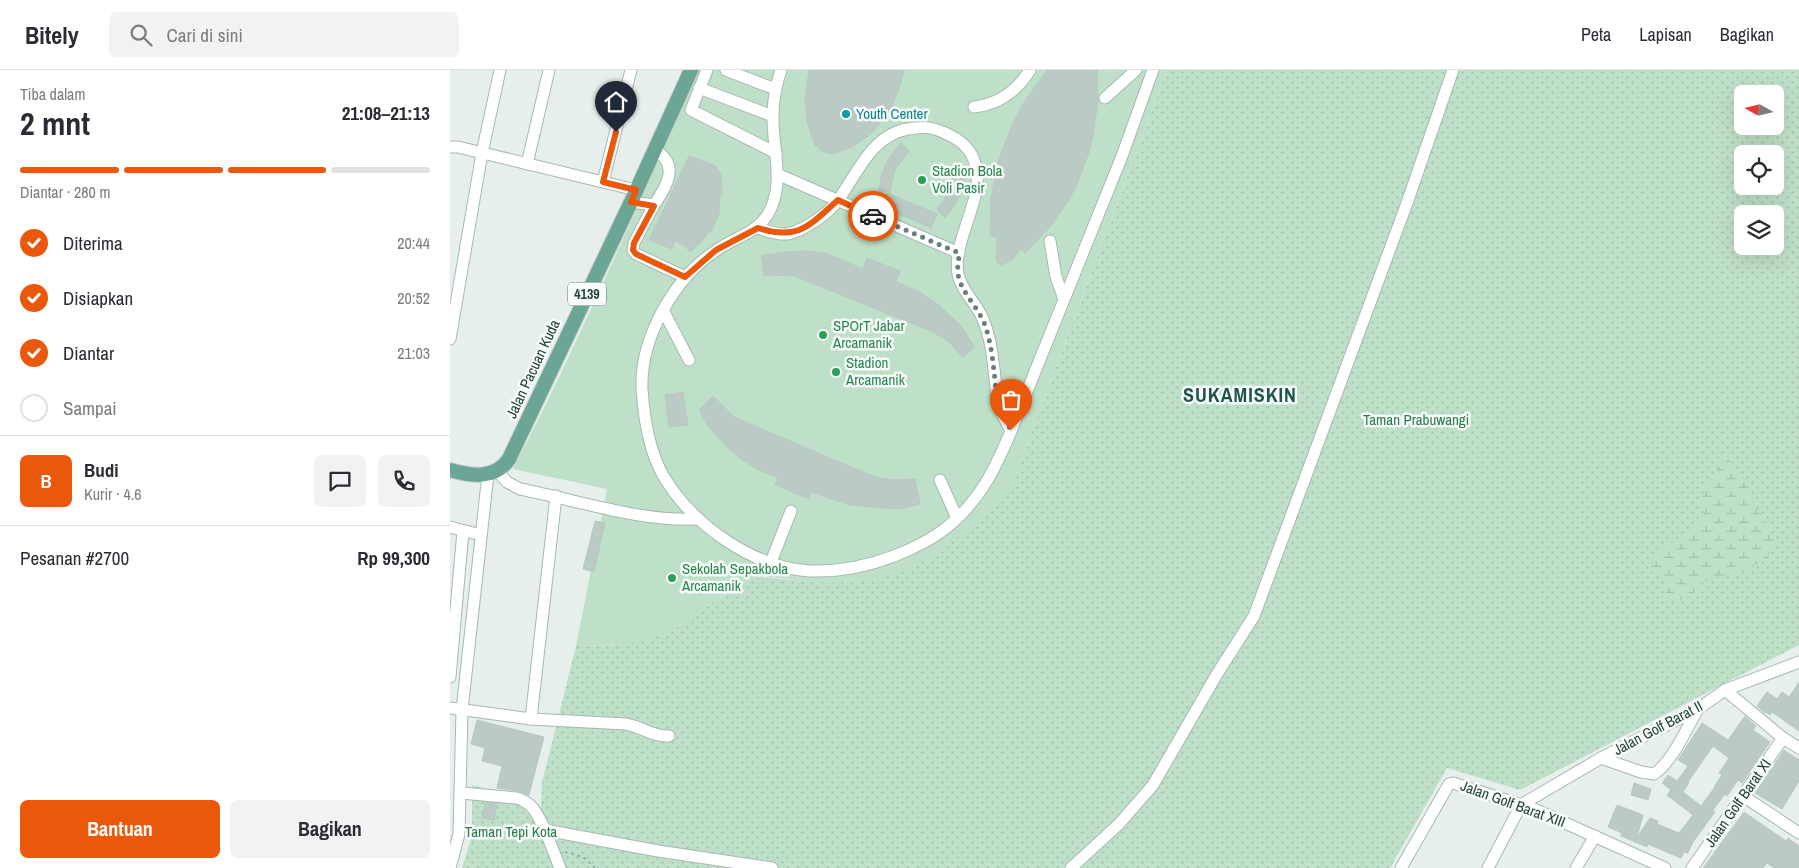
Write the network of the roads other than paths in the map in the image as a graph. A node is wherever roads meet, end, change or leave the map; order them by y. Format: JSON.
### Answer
{"nodes":[{"id":1,"x":500,"y":70,"type":"edge"},
{"id":2,"x":549,"y":70,"type":"edge"},
{"id":3,"x":632,"y":70,"type":"edge"},
{"id":4,"x":691,"y":70,"type":"edge"},
{"id":5,"x":707,"y":70,"type":"edge"},
{"id":6,"x":726,"y":70,"type":"edge"},
{"id":7,"x":781,"y":70,"type":"edge"},
{"id":8,"x":1030,"y":70,"type":"edge"},
{"id":9,"x":1136,"y":70,"type":"edge"},
{"id":10,"x":1153,"y":70,"type":"edge"},
{"id":11,"x":1453,"y":70,"type":"edge"},
{"id":12,"x":699,"y":88,"type":"junction"},
{"id":13,"x":775,"y":88,"type":"junction"},
{"id":14,"x":1105,"y":98,"type":"dead end"},
{"id":15,"x":974,"y":107,"type":"dead end"},
{"id":16,"x":773,"y":116,"type":"junction"},
{"id":17,"x":450,"y":147,"type":"edge"},
{"id":18,"x":655,"y":150,"type":"junction"},
{"id":19,"x":482,"y":153,"type":"junction"},
{"id":20,"x":776,"y":154,"type":"junction"},
{"id":21,"x":527,"y":164,"type":"junction"},
{"id":22,"x":777,"y":174,"type":"junction"},
{"id":23,"x":603,"y":182,"type":"junction"},
{"id":24,"x":633,"y":196,"type":"junction"},
{"id":25,"x":838,"y":200,"type":"junction"},
{"id":26,"x":654,"y":206,"type":"junction"},
{"id":27,"x":758,"y":228,"type":"junction"},
{"id":28,"x":1050,"y":241,"type":"dead end"},
{"id":29,"x":959,"y":253,"type":"junction"},
{"id":30,"x":685,"y":277,"type":"junction"},
{"id":31,"x":1064,"y":299,"type":"junction"},
{"id":32,"x":663,"y":310,"type":"junction"},
{"id":33,"x":450,"y":339,"type":"edge"},
{"id":34,"x":689,"y":360,"type":"dead end"},
{"id":35,"x":1011,"y":430,"type":"junction"},
{"id":36,"x":450,"y":470,"type":"edge"},
{"id":37,"x":493,"y":472,"type":"junction"},
{"id":38,"x":940,"y":480,"type":"dead end"},
{"id":39,"x":556,"y":496,"type":"junction"},
{"id":40,"x":791,"y":511,"type":"dead end"},
{"id":41,"x":957,"y":518,"type":"junction"},
{"id":42,"x":698,"y":519,"type":"junction"},
{"id":43,"x":450,"y":527,"type":"edge"},
{"id":44,"x":463,"y":531,"type":"junction"},
{"id":45,"x":481,"y":535,"type":"junction"},
{"id":46,"x":771,"y":562,"type":"junction"},
{"id":47,"x":1799,"y":662,"type":"edge"},
{"id":48,"x":450,"y":677,"type":"edge"},
{"id":49,"x":1725,"y":690,"type":"junction"},
{"id":50,"x":450,"y":708,"type":"edge"},
{"id":51,"x":1698,"y":708,"type":"junction"},
{"id":52,"x":462,"y":710,"type":"junction"},
{"id":53,"x":531,"y":719,"type":"junction"},
{"id":54,"x":670,"y":736,"type":"dead end"},
{"id":55,"x":1783,"y":738,"type":"junction"},
{"id":56,"x":1799,"y":748,"type":"edge"},
{"id":57,"x":1601,"y":758,"type":"junction"},
{"id":58,"x":461,"y":793,"type":"junction"},
{"id":59,"x":1743,"y":796,"type":"junction"},
{"id":60,"x":1521,"y":805,"type":"junction"},
{"id":61,"x":545,"y":830,"type":"junction"},
{"id":62,"x":1799,"y":833,"type":"edge"},
{"id":63,"x":1594,"y":836,"type":"junction"},
{"id":64,"x":450,"y":868,"type":"edge"},
{"id":65,"x":560,"y":868,"type":"edge"},
{"id":66,"x":772,"y":868,"type":"edge"},
{"id":67,"x":1071,"y":868,"type":"edge"},
{"id":68,"x":1401,"y":868,"type":"edge"},
{"id":69,"x":1488,"y":868,"type":"edge"},
{"id":70,"x":1576,"y":868,"type":"edge"},
{"id":71,"x":1665,"y":868,"type":"edge"},
{"id":72,"x":1692,"y":868,"type":"edge"}],
"edges":[{"from":1,"to":19,"type":"street"},
{"from":2,"to":21,"type":"street"},
{"from":3,"to":23,"type":"street"},
{"from":4,"to":18,"type":"main road","name":"Jalan Pacuan Kuda","number":"4139"},
{"from":5,"to":12,"type":"street"},
{"from":6,"to":13,"type":"street"},
{"from":7,"to":13,"type":"street"},
{"from":8,"to":15,"type":"street"},
{"from":9,"to":14,"type":"street"},
{"from":10,"to":31,"type":"street"},
{"from":11,"to":67,"type":"street"},
{"from":12,"to":16,"type":"street"},
{"from":12,"to":20,"type":"street"},
{"from":13,"to":16,"type":"street"},
{"from":16,"to":20,"type":"street"},
{"from":17,"to":19,"type":"street"},
{"from":18,"to":24,"type":"main road","name":"Jalan Pacuan Kuda","number":"4139"},
{"from":18,"to":26,"type":"street"},
{"from":19,"to":21,"type":"street"},
{"from":19,"to":33,"type":"street"},
{"from":20,"to":22,"type":"street"},
{"from":21,"to":23,"type":"street"},
{"from":22,"to":25,"type":"street"},
{"from":22,"to":27,"type":"street"},
{"from":23,"to":24,"type":"street"},
{"from":24,"to":26,"type":"street"},
{"from":24,"to":37,"type":"main road","name":"Jalan Pacuan Kuda","number":"4139"},
{"from":25,"to":27,"type":"street"},
{"from":25,"to":29,"type":"street"},
{"from":25,"to":29,"type":"street"},
{"from":26,"to":30,"type":"street"},
{"from":27,"to":30,"type":"street"},
{"from":28,"to":31,"type":"street"},
{"from":29,"to":35,"type":"street"},
{"from":30,"to":32,"type":"street"},
{"from":31,"to":35,"type":"street"},
{"from":32,"to":34,"type":"street"},
{"from":32,"to":42,"type":"street"},
{"from":35,"to":41,"type":"street"},
{"from":36,"to":37,"type":"main road"},
{"from":37,"to":39,"type":"street"},
{"from":37,"to":45,"type":"street"},
{"from":38,"to":41,"type":"street"},
{"from":39,"to":42,"type":"street"},
{"from":39,"to":53,"type":"street"},
{"from":40,"to":46,"type":"street"},
{"from":41,"to":46,"type":"street"},
{"from":42,"to":46,"type":"street"},
{"from":43,"to":44,"type":"street"},
{"from":44,"to":45,"type":"street"},
{"from":44,"to":48,"type":"street"},
{"from":45,"to":52,"type":"street"},
{"from":47,"to":49,"type":"street","name":"Jalan Golf Barat II"},
{"from":49,"to":51,"type":"street","name":"Jalan Golf Barat II"},
{"from":49,"to":55,"type":"street"},
{"from":50,"to":52,"type":"street"},
{"from":51,"to":57,"type":"street","name":"Jalan Golf Barat II"},
{"from":51,"to":57,"type":"street"},
{"from":52,"to":53,"type":"street"},
{"from":52,"to":58,"type":"street"},
{"from":53,"to":54,"type":"street"},
{"from":55,"to":56,"type":"street"},
{"from":55,"to":59,"type":"street","name":"Jalan Golf Barat XI"},
{"from":57,"to":60,"type":"street","name":"Jalan Golf Barat II"},
{"from":58,"to":61,"type":"street"},
{"from":58,"to":64,"type":"street"},
{"from":59,"to":62,"type":"street"},
{"from":59,"to":72,"type":"street","name":"Jalan Golf Barat XI"},
{"from":60,"to":63,"type":"street","name":"Jalan Golf Barat XIII"},
{"from":60,"to":68,"type":"street","name":"Jalan Golf Barat XIII"},
{"from":60,"to":69,"type":"street"},
{"from":61,"to":65,"type":"street"},
{"from":61,"to":66,"type":"street"},
{"from":63,"to":70,"type":"street"},
{"from":63,"to":71,"type":"street","name":"Jalan Golf Barat XIII"}]}
